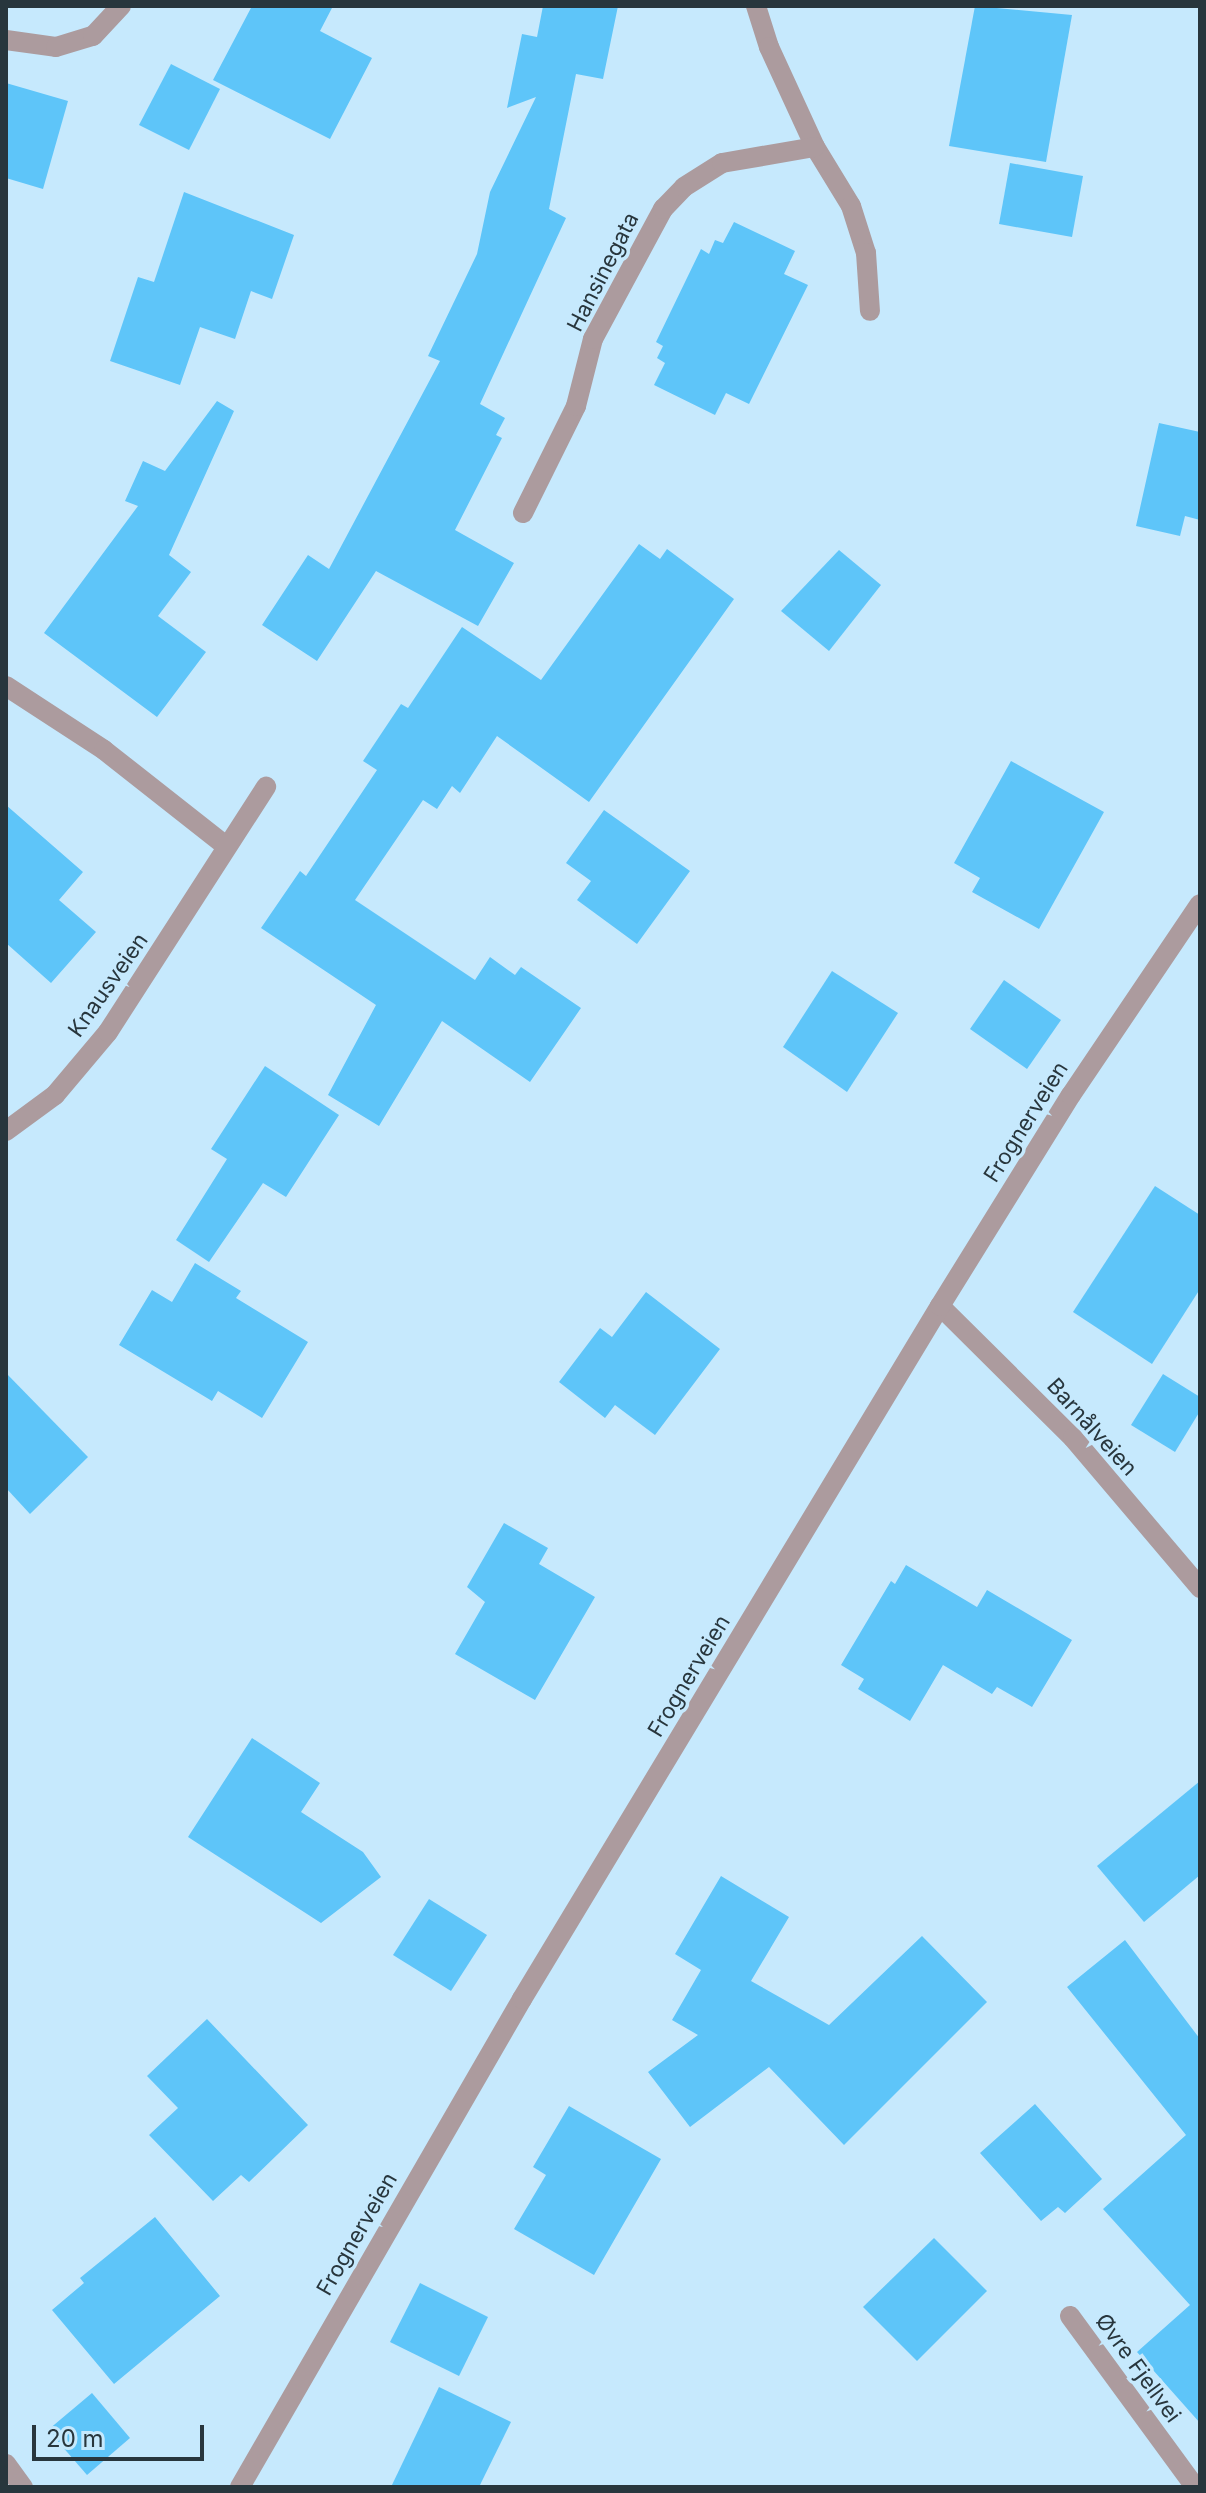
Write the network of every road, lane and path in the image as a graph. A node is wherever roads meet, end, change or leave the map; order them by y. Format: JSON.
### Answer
{"nodes":[{"id":1,"x":121,"y":6,"type":"edge"},
{"id":2,"x":756,"y":6,"type":"edge"},
{"id":3,"x":6,"y":40,"type":"edge"},
{"id":4,"x":815,"y":147,"type":"junction"},
{"id":5,"x":870,"y":311,"type":"dead end"},
{"id":6,"x":523,"y":513,"type":"dead end"},
{"id":7,"x":6,"y":686,"type":"edge"},
{"id":8,"x":266,"y":787,"type":"dead end"},
{"id":9,"x":226,"y":846,"type":"junction"},
{"id":10,"x":1200,"y":904,"type":"edge"},
{"id":11,"x":6,"y":1131,"type":"edge"},
{"id":12,"x":940,"y":1306,"type":"junction"},
{"id":13,"x":1200,"y":1588,"type":"edge"},
{"id":14,"x":1070,"y":2316,"type":"dead end"},
{"id":15,"x":6,"y":2464,"type":"edge"},
{"id":16,"x":23,"y":2487,"type":"edge"},
{"id":17,"x":240,"y":2487,"type":"edge"},
{"id":18,"x":1195,"y":2487,"type":"edge"}],
"edges":[{"from":1,"to":3,"type":"street"},
{"from":2,"to":4,"type":"street"},
{"from":4,"to":5,"type":"street"},
{"from":4,"to":6,"type":"street","name":"Hansinegata"},
{"from":7,"to":9,"type":"street"},
{"from":8,"to":9,"type":"street","name":"Knausveien"},
{"from":9,"to":11,"type":"street","name":"Knausveien"},
{"from":10,"to":12,"type":"street","name":"Frognerveien"},
{"from":12,"to":13,"type":"street","name":"Barnålveien"},
{"from":12,"to":17,"type":"street","name":"Frognerveien"},
{"from":14,"to":18,"type":"street","name":"Øvre Fjellvei"},
{"from":15,"to":16,"type":"street"}]}
